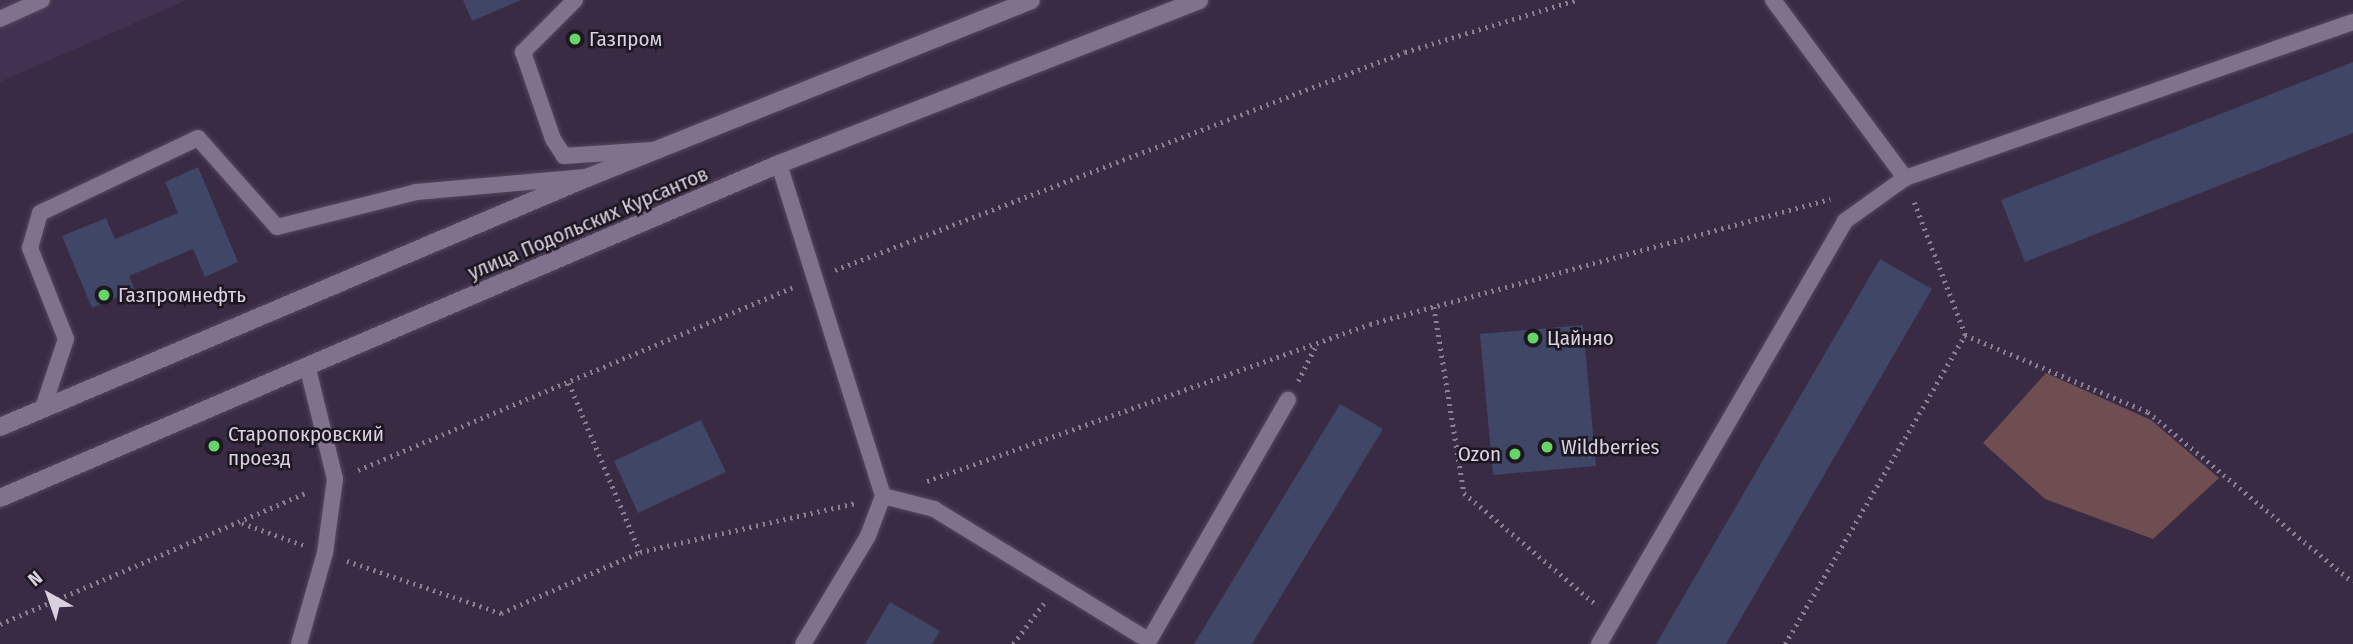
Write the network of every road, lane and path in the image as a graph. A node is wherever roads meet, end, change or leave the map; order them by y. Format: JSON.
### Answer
{"nodes":[{"id":1,"x":42,"y":0,"type":"edge"},
{"id":2,"x":575,"y":0,"type":"edge"},
{"id":3,"x":1031,"y":0,"type":"edge"},
{"id":4,"x":1199,"y":0,"type":"edge"},
{"id":5,"x":1576,"y":0,"type":"edge"},
{"id":6,"x":1773,"y":0,"type":"edge"},
{"id":7,"x":0,"y":19,"type":"edge"},
{"id":8,"x":2353,"y":22,"type":"edge"},
{"id":9,"x":657,"y":149,"type":"junction"},
{"id":10,"x":779,"y":164,"type":"junction"},
{"id":11,"x":589,"y":177,"type":"junction"},
{"id":12,"x":1905,"y":178,"type":"junction"},
{"id":13,"x":1838,"y":197,"type":"dead end"},
{"id":14,"x":819,"y":276,"type":"junction"},
{"id":15,"x":1434,"y":307,"type":"junction"},
{"id":16,"x":1965,"y":335,"type":"junction"},
{"id":17,"x":1317,"y":343,"type":"junction"},
{"id":18,"x":308,"y":369,"type":"junction"},
{"id":19,"x":569,"y":383,"type":"junction"},
{"id":20,"x":1288,"y":400,"type":"joint"},
{"id":21,"x":43,"y":408,"type":"junction"},
{"id":22,"x":0,"y":427,"type":"edge"},
{"id":23,"x":335,"y":479,"type":"junction"},
{"id":24,"x":883,"y":496,"type":"junction"},
{"id":25,"x":0,"y":498,"type":"edge"},
{"id":26,"x":241,"y":523,"type":"junction"},
{"id":27,"x":640,"y":552,"type":"junction"},
{"id":28,"x":326,"y":553,"type":"junction"},
{"id":29,"x":2353,"y":582,"type":"edge"},
{"id":30,"x":1056,"y":587,"type":"junction"},
{"id":31,"x":1613,"y":619,"type":"junction"},
{"id":32,"x":0,"y":624,"type":"edge"},
{"id":33,"x":1148,"y":642,"type":"edge"},
{"id":34,"x":299,"y":644,"type":"edge"},
{"id":35,"x":803,"y":644,"type":"edge"},
{"id":36,"x":1013,"y":644,"type":"edge"},
{"id":37,"x":1599,"y":644,"type":"edge"},
{"id":38,"x":1784,"y":644,"type":"edge"}],
"edges":[{"from":1,"to":7,"type":"lane"},
{"from":2,"to":9,"type":"lane"},
{"from":3,"to":9,"type":"main road","name":"улица Подольских Курсантов"},
{"from":4,"to":10,"type":"main road","name":"улица Подольских Курсантов"},
{"from":5,"to":14,"type":"path"},
{"from":6,"to":12,"type":"lane"},
{"from":8,"to":12,"type":"lane"},
{"from":9,"to":11,"type":"main road","name":"улица Подольских Курсантов"},
{"from":10,"to":14,"type":"lane"},
{"from":10,"to":18,"type":"main road","name":"улица Подольских Курсантов"},
{"from":11,"to":21,"type":"main road","name":"улица Подольских Курсантов"},
{"from":11,"to":21,"type":"lane"},
{"from":12,"to":16,"type":"path"},
{"from":12,"to":31,"type":"lane"},
{"from":13,"to":15,"type":"path"},
{"from":14,"to":19,"type":"path"},
{"from":14,"to":24,"type":"lane"},
{"from":15,"to":17,"type":"path"},
{"from":15,"to":31,"type":"path"},
{"from":16,"to":29,"type":"path"},
{"from":16,"to":38,"type":"path"},
{"from":17,"to":20,"type":"path"},
{"from":17,"to":24,"type":"path"},
{"from":18,"to":23,"type":"lane"},
{"from":18,"to":25,"type":"main road","name":"улица Подольских Курсантов"},
{"from":19,"to":23,"type":"path"},
{"from":19,"to":27,"type":"path"},
{"from":20,"to":33,"type":"lane"},
{"from":21,"to":22,"type":"main road","name":"улица Подольских Курсантов"},
{"from":23,"to":26,"type":"path"},
{"from":23,"to":28,"type":"lane"},
{"from":24,"to":27,"type":"path"},
{"from":24,"to":30,"type":"lane"},
{"from":24,"to":35,"type":"lane"},
{"from":26,"to":28,"type":"path"},
{"from":26,"to":32,"type":"path"},
{"from":27,"to":28,"type":"path"},
{"from":28,"to":34,"type":"lane"},
{"from":30,"to":33,"type":"lane"},
{"from":30,"to":36,"type":"path"},
{"from":31,"to":37,"type":"lane"}]}
